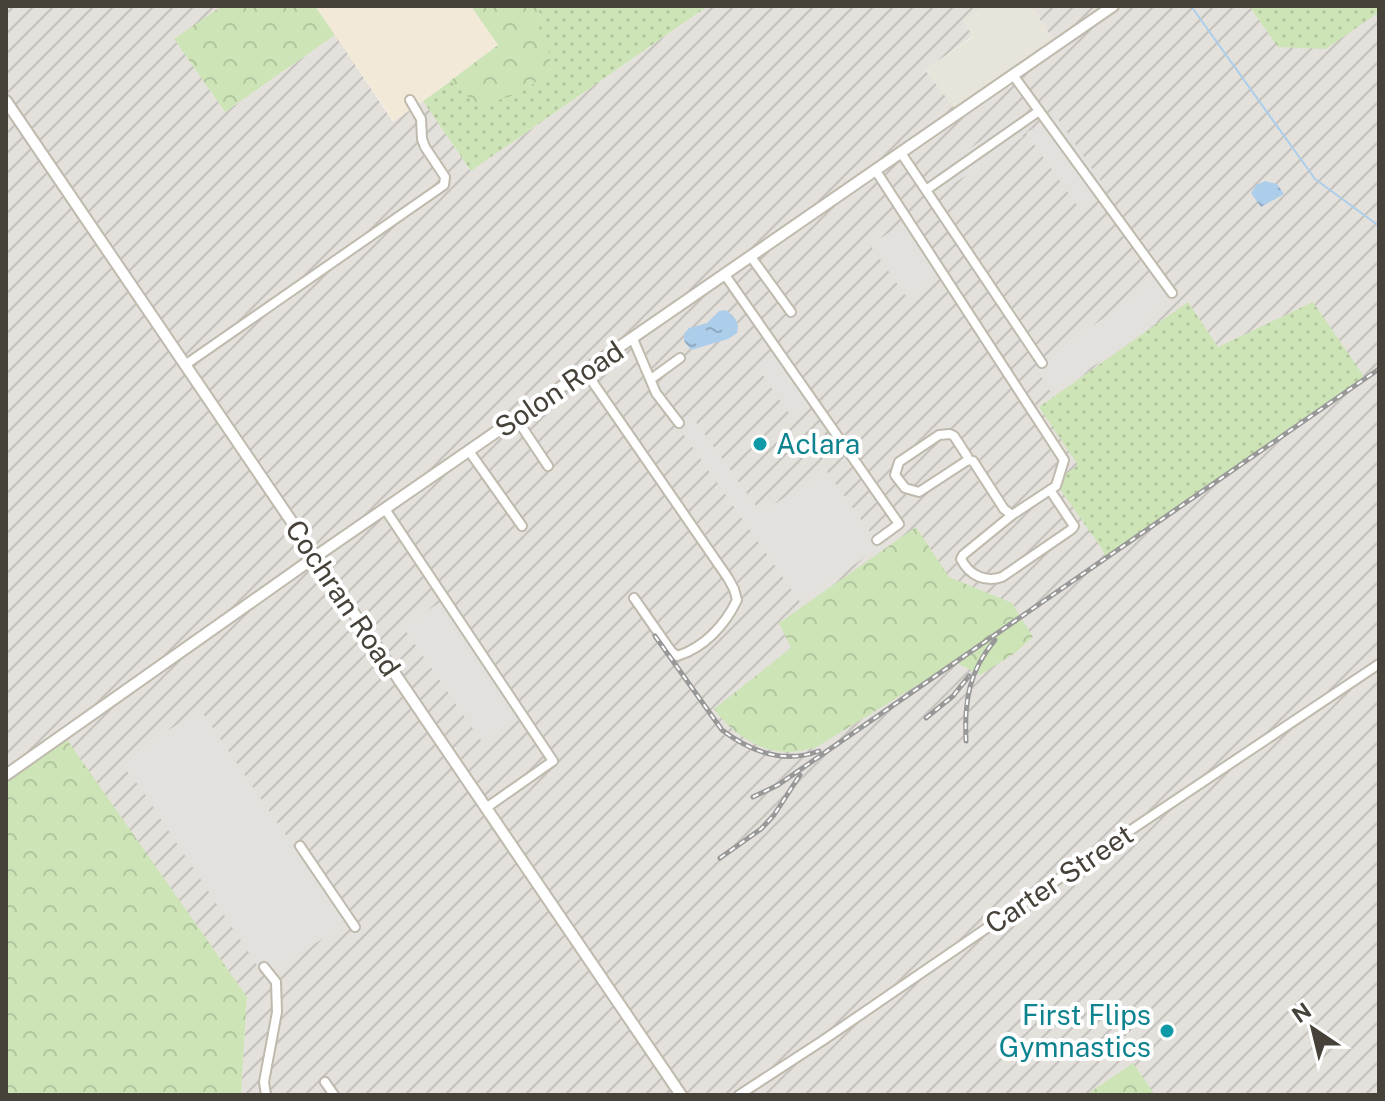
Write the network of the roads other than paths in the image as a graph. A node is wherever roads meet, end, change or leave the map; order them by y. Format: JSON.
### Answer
{"nodes":[{"id":1,"x":1113,"y":6,"type":"edge"},
{"id":2,"x":1013,"y":75,"type":"junction"},
{"id":3,"x":410,"y":100,"type":"dead end"},
{"id":4,"x":6,"y":101,"type":"edge"},
{"id":5,"x":1039,"y":111,"type":"junction"},
{"id":6,"x":901,"y":153,"type":"junction"},
{"id":7,"x":876,"y":171,"type":"junction"},
{"id":8,"x":926,"y":190,"type":"junction"},
{"id":9,"x":751,"y":257,"type":"junction"},
{"id":10,"x":725,"y":275,"type":"junction"},
{"id":11,"x":1172,"y":293,"type":"dead end"},
{"id":12,"x":791,"y":312,"type":"dead end"},
{"id":13,"x":633,"y":339,"type":"junction"},
{"id":14,"x":680,"y":358,"type":"dead end"},
{"id":15,"x":1042,"y":363,"type":"dead end"},
{"id":16,"x":185,"y":365,"type":"junction"},
{"id":17,"x":585,"y":371,"type":"junction"},
{"id":18,"x":651,"y":379,"type":"junction"},
{"id":19,"x":516,"y":418,"type":"junction"},
{"id":20,"x":679,"y":423,"type":"dead end"},
{"id":21,"x":469,"y":451,"type":"junction"},
{"id":22,"x":968,"y":460,"type":"junction"},
{"id":23,"x":548,"y":466,"type":"dead end"},
{"id":24,"x":1050,"y":490,"type":"junction"},
{"id":25,"x":385,"y":509,"type":"junction"},
{"id":26,"x":1012,"y":515,"type":"junction"},
{"id":27,"x":522,"y":526,"type":"dead end"},
{"id":28,"x":877,"y":540,"type":"dead end"},
{"id":29,"x":315,"y":557,"type":"junction"},
{"id":30,"x":634,"y":598,"type":"dead end"},
{"id":31,"x":1379,"y":664,"type":"edge"},
{"id":32,"x":6,"y":775,"type":"edge"},
{"id":33,"x":486,"y":808,"type":"junction"},
{"id":34,"x":300,"y":846,"type":"dead end"},
{"id":35,"x":355,"y":927,"type":"dead end"},
{"id":36,"x":264,"y":967,"type":"dead end"},
{"id":37,"x":325,"y":1082,"type":"dead end"},
{"id":38,"x":266,"y":1095,"type":"edge"},
{"id":39,"x":334,"y":1095,"type":"edge"},
{"id":40,"x":681,"y":1095,"type":"edge"},
{"id":41,"x":739,"y":1095,"type":"edge"}],
"edges":[{"from":1,"to":2,"type":"street","name":"Solon Road"},
{"from":2,"to":5,"type":"street"},
{"from":2,"to":6,"type":"street","name":"Solon Road"},
{"from":3,"to":16,"type":"street"},
{"from":4,"to":16,"type":"street","name":"Cochran Road"},
{"from":5,"to":8,"type":"street"},
{"from":5,"to":11,"type":"street"},
{"from":6,"to":7,"type":"street","name":"Solon Road"},
{"from":6,"to":8,"type":"street"},
{"from":7,"to":9,"type":"street","name":"Solon Road"},
{"from":7,"to":24,"type":"street"},
{"from":8,"to":15,"type":"street"},
{"from":9,"to":10,"type":"street","name":"Solon Road"},
{"from":9,"to":12,"type":"street"},
{"from":10,"to":13,"type":"street","name":"Solon Road"},
{"from":10,"to":28,"type":"street"},
{"from":13,"to":17,"type":"street","name":"Solon Road"},
{"from":13,"to":18,"type":"street"},
{"from":14,"to":18,"type":"street"},
{"from":16,"to":29,"type":"street","name":"Cochran Road"},
{"from":17,"to":19,"type":"street","name":"Solon Road"},
{"from":17,"to":30,"type":"street"},
{"from":18,"to":20,"type":"street"},
{"from":19,"to":21,"type":"street","name":"Solon Road"},
{"from":19,"to":23,"type":"street"},
{"from":21,"to":25,"type":"street","name":"Solon Road"},
{"from":21,"to":27,"type":"street"},
{"from":22,"to":22,"type":"street"},
{"from":22,"to":26,"type":"street"},
{"from":24,"to":26,"type":"street"},
{"from":24,"to":26,"type":"street"},
{"from":25,"to":29,"type":"street","name":"Solon Road"},
{"from":25,"to":33,"type":"street"},
{"from":29,"to":32,"type":"street","name":"Solon Road"},
{"from":29,"to":33,"type":"street","name":"Cochran Road"},
{"from":31,"to":41,"type":"street","name":"Carter Street"},
{"from":33,"to":40,"type":"street","name":"Cochran Road"},
{"from":34,"to":35,"type":"street"},
{"from":36,"to":38,"type":"street"},
{"from":37,"to":39,"type":"street"}]}
